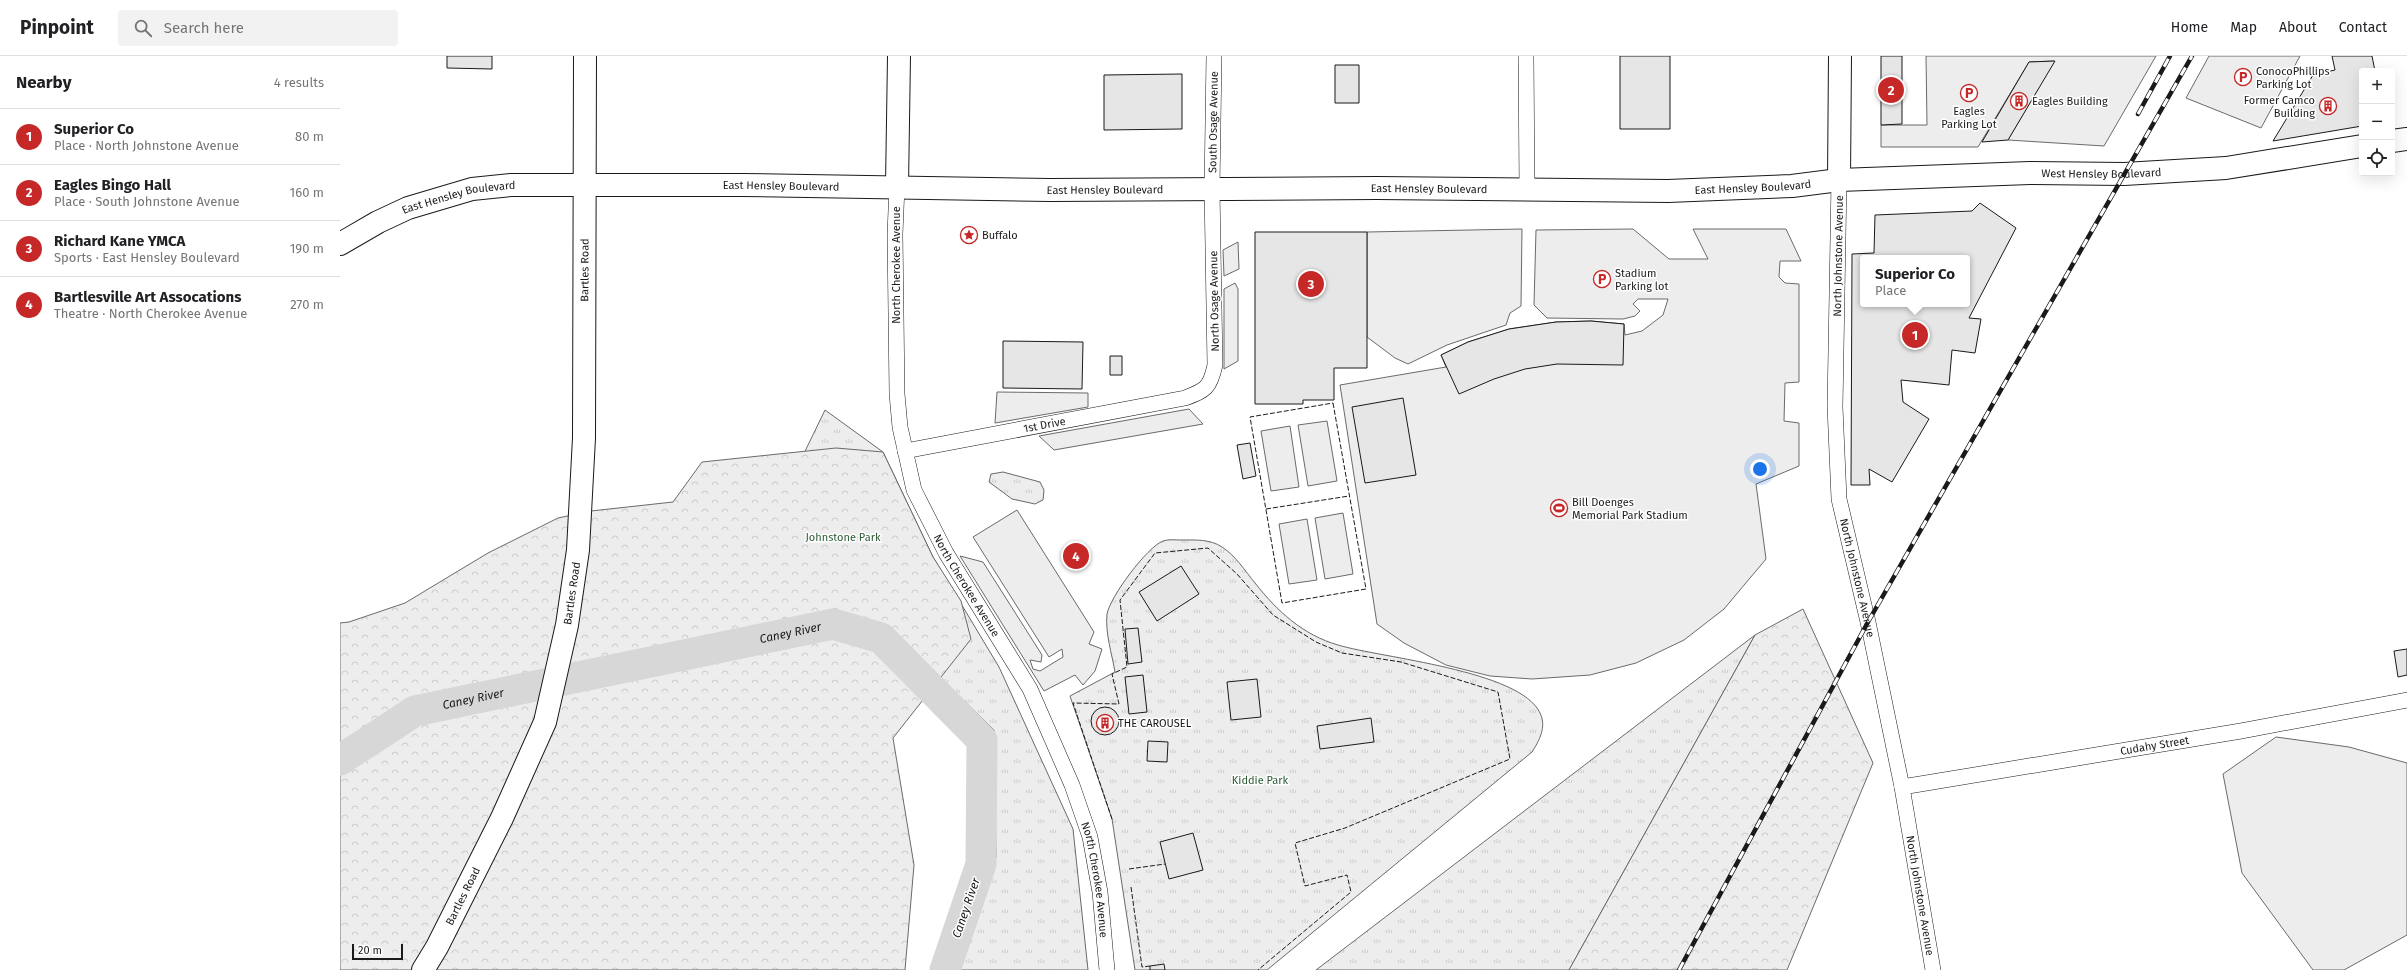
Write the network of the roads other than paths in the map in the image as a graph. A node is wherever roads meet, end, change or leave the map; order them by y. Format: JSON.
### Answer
{"nodes":[{"id":1,"x":585,"y":56,"type":"edge"},
{"id":2,"x":899,"y":56,"type":"edge"},
{"id":3,"x":1214,"y":56,"type":"edge"},
{"id":4,"x":1526,"y":56,"type":"edge"},
{"id":5,"x":1840,"y":56,"type":"edge"},
{"id":6,"x":2359,"y":146,"type":"edge"},
{"id":7,"x":1839,"y":180,"type":"junction"},
{"id":8,"x":586,"y":185,"type":"junction"},
{"id":9,"x":897,"y":186,"type":"junction"},
{"id":10,"x":1212,"y":189,"type":"junction"},
{"id":11,"x":1528,"y":189,"type":"junction"},
{"id":12,"x":340,"y":244,"type":"edge"},
{"id":13,"x":1185,"y":398,"type":"joint"},
{"id":14,"x":904,"y":451,"type":"junction"},
{"id":15,"x":2407,"y":700,"type":"edge"},
{"id":16,"x":1902,"y":787,"type":"junction"},
{"id":17,"x":423,"y":970,"type":"edge"},
{"id":18,"x":1107,"y":970,"type":"edge"},
{"id":19,"x":1933,"y":970,"type":"edge"}],
"edges":[{"from":1,"to":8,"type":"main road","name":"Bartles Road"},
{"from":2,"to":9,"type":"main road"},
{"from":3,"to":10,"type":"street","name":"South Osage Avenue"},
{"from":4,"to":11,"type":"street"},
{"from":5,"to":7,"type":"main road"},
{"from":6,"to":7,"type":"main road","name":"West Hensley Boulevard"},
{"from":7,"to":11,"type":"main road","name":"East Hensley Boulevard"},
{"from":7,"to":16,"type":"street","name":"North Johnstone Avenue"},
{"from":8,"to":9,"type":"main road","name":"East Hensley Boulevard"},
{"from":8,"to":12,"type":"main road","name":"East Hensley Boulevard"},
{"from":8,"to":17,"type":"main road","name":"Bartles Road"},
{"from":9,"to":10,"type":"main road","name":"East Hensley Boulevard"},
{"from":9,"to":14,"type":"street","name":"North Cherokee Avenue"},
{"from":10,"to":11,"type":"main road","name":"East Hensley Boulevard"},
{"from":10,"to":13,"type":"street","name":"North Osage Avenue"},
{"from":13,"to":14,"type":"street","name":"1st Drive"},
{"from":14,"to":18,"type":"street","name":"North Cherokee Avenue"},
{"from":15,"to":16,"type":"street","name":"Cudahy Street"},
{"from":16,"to":19,"type":"street","name":"North Johnstone Avenue"}]}
